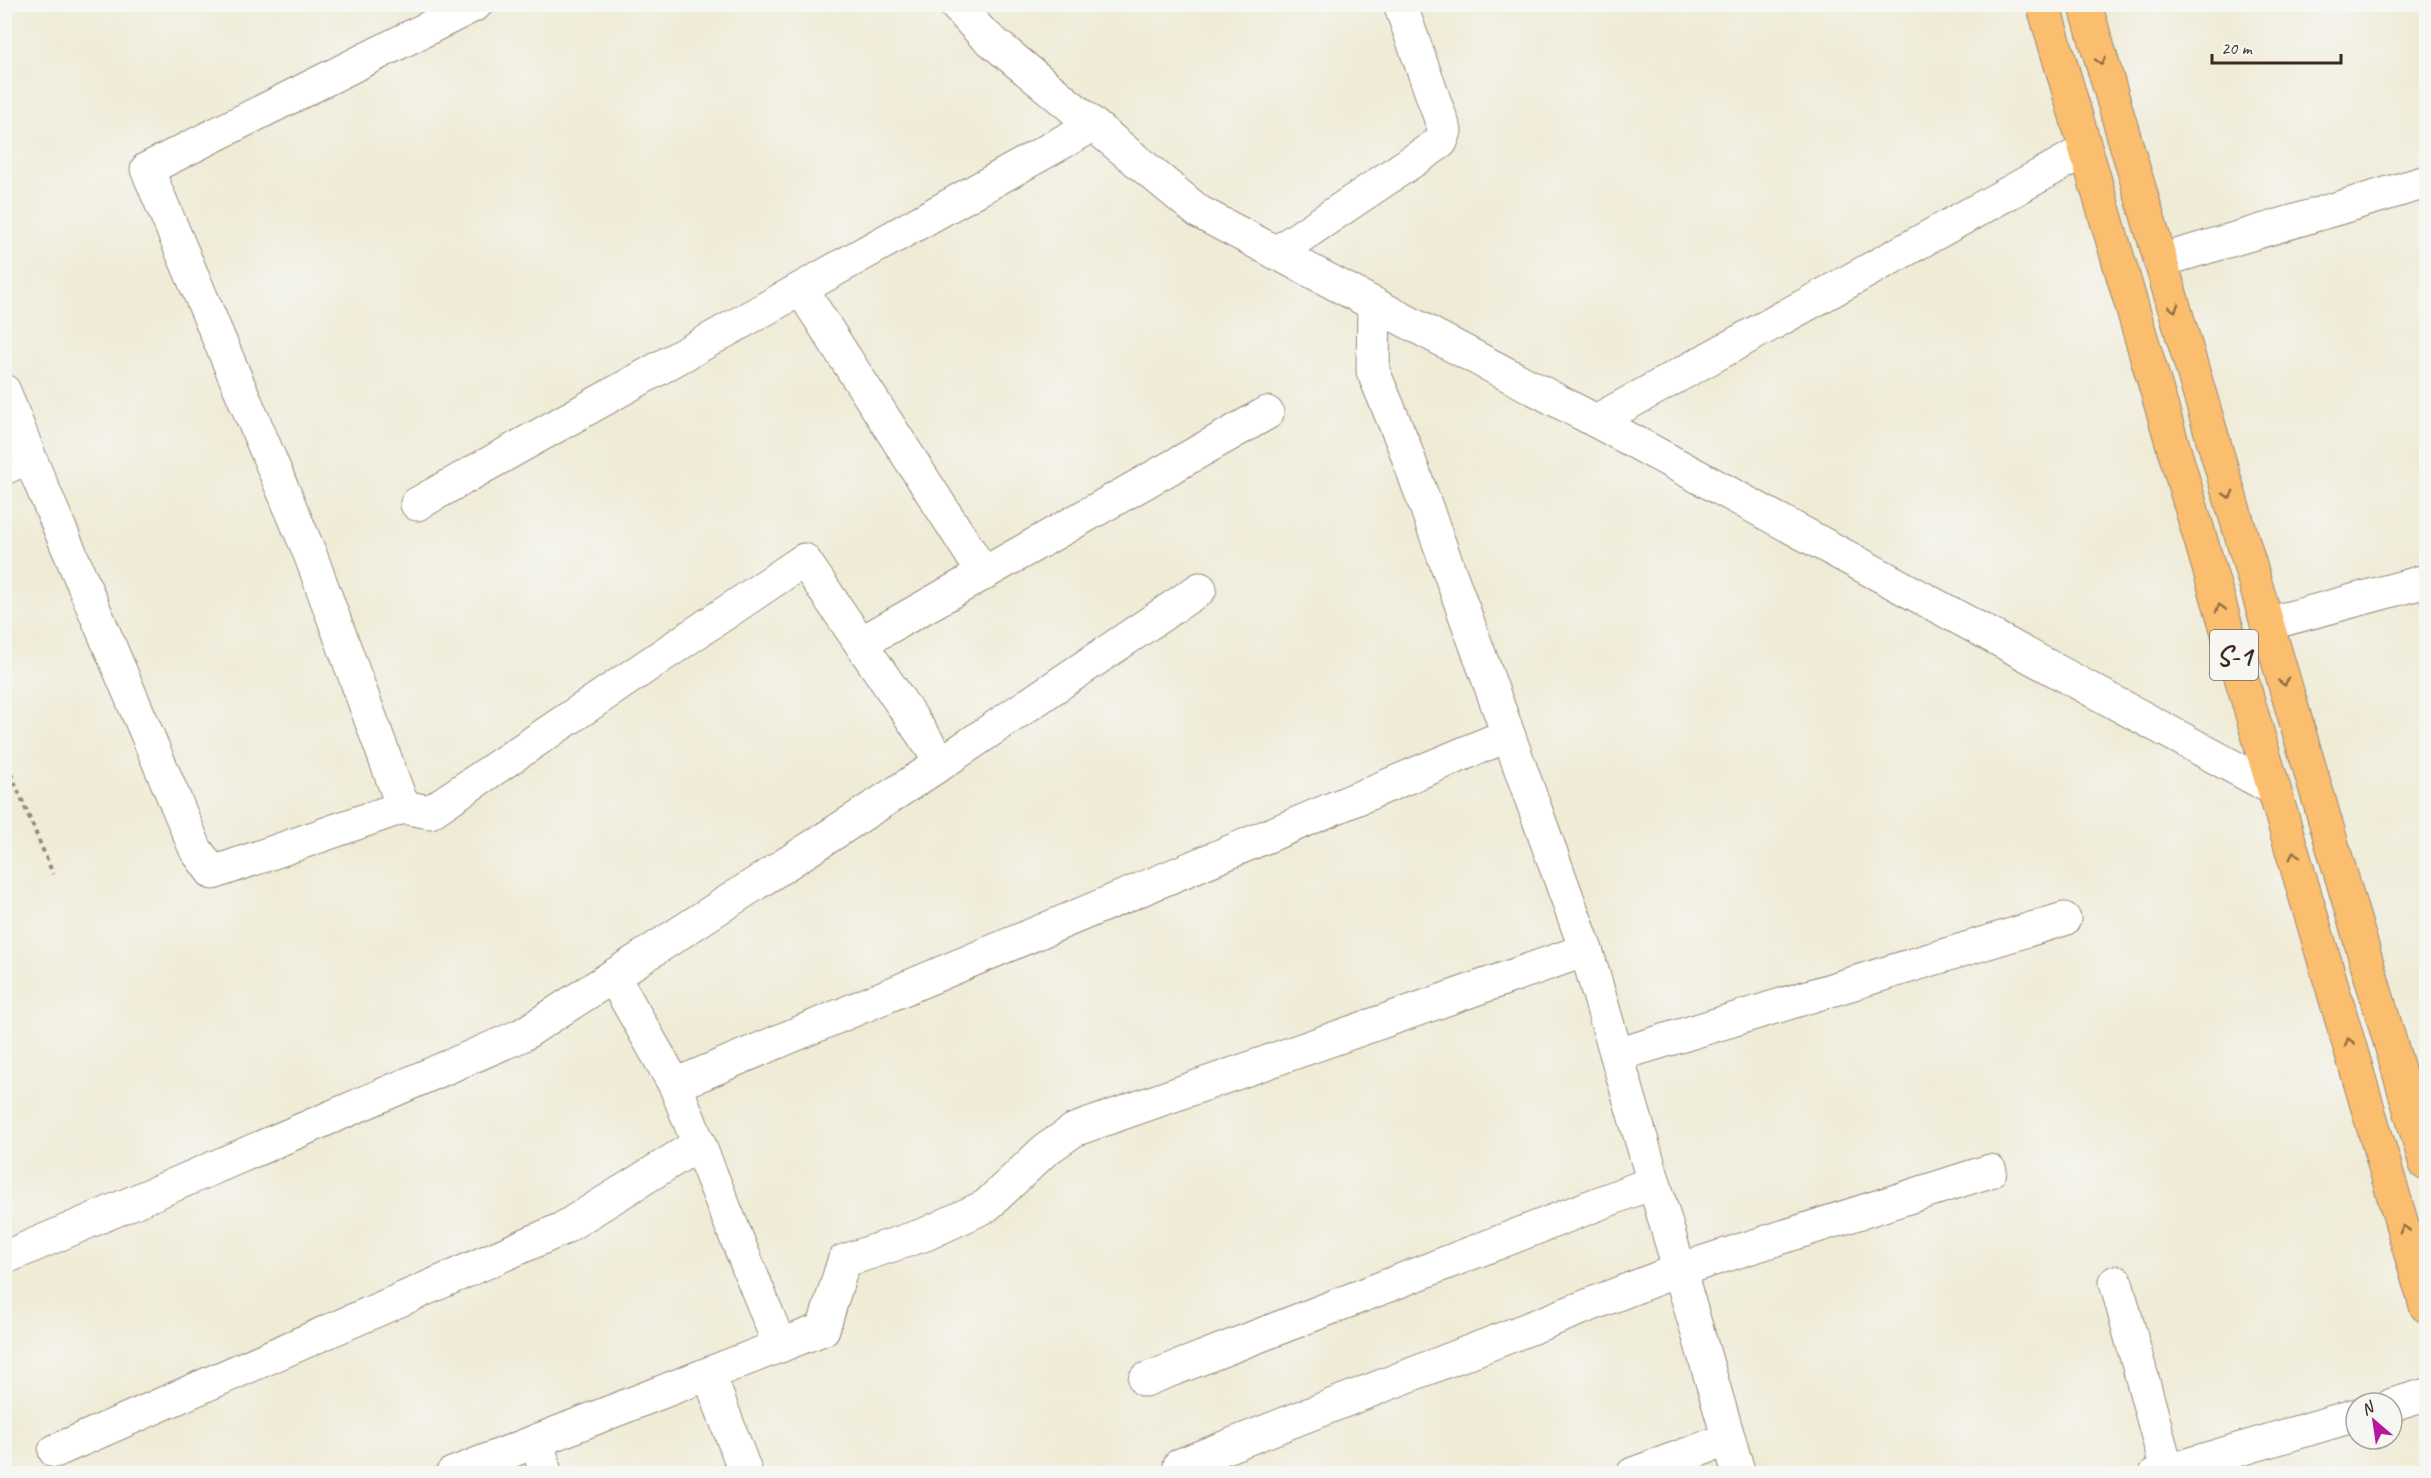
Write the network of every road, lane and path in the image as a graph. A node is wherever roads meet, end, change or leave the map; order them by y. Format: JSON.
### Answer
{"nodes":[{"id":1,"x":476,"y":4,"type":"edge"},
{"id":2,"x":955,"y":4,"type":"edge"},
{"id":3,"x":1400,"y":4,"type":"edge"},
{"id":4,"x":2043,"y":4,"type":"edge"},
{"id":5,"x":2085,"y":4,"type":"edge"},
{"id":6,"x":1093,"y":125,"type":"junction"},
{"id":7,"x":2086,"y":150,"type":"junction"},
{"id":8,"x":2427,"y":182,"type":"edge"},
{"id":9,"x":1276,"y":252,"type":"junction"},
{"id":10,"x":2160,"y":261,"type":"junction"},
{"id":11,"x":801,"y":289,"type":"junction"},
{"id":12,"x":1374,"y":304,"type":"junction"},
{"id":13,"x":4,"y":391,"type":"edge"},
{"id":14,"x":1267,"y":413,"type":"dead end"},
{"id":15,"x":1596,"y":421,"type":"junction"},
{"id":16,"x":18,"y":469,"type":"edge"},
{"id":17,"x":417,"y":504,"type":"dead end"},
{"id":18,"x":984,"y":574,"type":"junction"},
{"id":19,"x":2427,"y":580,"type":"edge"},
{"id":20,"x":1200,"y":589,"type":"dead end"},
{"id":21,"x":2267,"y":624,"type":"junction"},
{"id":22,"x":861,"y":643,"type":"junction"},
{"id":23,"x":1508,"y":735,"type":"junction"},
{"id":24,"x":4,"y":756,"type":"edge"},
{"id":25,"x":942,"y":764,"type":"junction"},
{"id":26,"x":2274,"y":789,"type":"junction"},
{"id":27,"x":403,"y":807,"type":"junction"},
{"id":28,"x":53,"y":874,"type":"dead end"},
{"id":29,"x":2064,"y":919,"type":"dead end"},
{"id":30,"x":1586,"y":950,"type":"junction"},
{"id":31,"x":613,"y":976,"type":"junction"},
{"id":32,"x":1617,"y":1055,"type":"junction"},
{"id":33,"x":675,"y":1085,"type":"junction"},
{"id":34,"x":699,"y":1144,"type":"junction"},
{"id":35,"x":2427,"y":1164,"type":"edge"},
{"id":36,"x":1990,"y":1171,"type":"dead end"},
{"id":37,"x":1653,"y":1182,"type":"junction"},
{"id":38,"x":4,"y":1258,"type":"edge"},
{"id":39,"x":1679,"y":1270,"type":"junction"},
{"id":40,"x":2116,"y":1282,"type":"dead end"},
{"id":41,"x":2427,"y":1306,"type":"edge"},
{"id":42,"x":780,"y":1346,"type":"junction"},
{"id":43,"x":710,"y":1374,"type":"junction"},
{"id":44,"x":1145,"y":1380,"type":"dead end"},
{"id":45,"x":2427,"y":1395,"type":"edge"},
{"id":46,"x":2404,"y":1402,"type":"edge"},
{"id":47,"x":2344,"y":1419,"type":"edge"},
{"id":48,"x":1729,"y":1439,"type":"junction"},
{"id":49,"x":538,"y":1440,"type":"junction"},
{"id":50,"x":55,"y":1451,"type":"dead end"},
{"id":51,"x":1180,"y":1466,"type":"dead end"},
{"id":52,"x":2161,"y":1472,"type":"edge"},
{"id":53,"x":452,"y":1473,"type":"edge"},
{"id":54,"x":545,"y":1473,"type":"edge"},
{"id":55,"x":746,"y":1473,"type":"edge"},
{"id":56,"x":1633,"y":1473,"type":"edge"},
{"id":57,"x":1738,"y":1473,"type":"edge"}],
"edges":[{"from":1,"to":27,"type":"street"},
{"from":2,"to":6,"type":"street"},
{"from":3,"to":9,"type":"street"},
{"from":4,"to":7,"type":"main road","number":"S-1"},
{"from":5,"to":10,"type":"main road","number":"S-1","one_way":true},
{"from":6,"to":9,"type":"street"},
{"from":6,"to":11,"type":"street"},
{"from":7,"to":15,"type":"street"},
{"from":26,"to":7,"type":"main road","number":"S-1","one_way":true},
{"from":8,"to":10,"type":"street"},
{"from":9,"to":12,"type":"street"},
{"from":10,"to":21,"type":"main road","number":"S-1","one_way":true},
{"from":11,"to":17,"type":"street"},
{"from":11,"to":18,"type":"street"},
{"from":12,"to":15,"type":"street"},
{"from":12,"to":23,"type":"street"},
{"from":13,"to":16,"type":"street"},
{"from":14,"to":18,"type":"street"},
{"from":15,"to":26,"type":"street"},
{"from":16,"to":27,"type":"street"},
{"from":18,"to":22,"type":"street"},
{"from":19,"to":21,"type":"street"},
{"from":20,"to":25,"type":"street"},
{"from":21,"to":35,"type":"main road","number":"S-1","one_way":true},
{"from":22,"to":25,"type":"street"},
{"from":22,"to":27,"type":"street"},
{"from":23,"to":30,"type":"street"},
{"from":23,"to":33,"type":"street"},
{"from":24,"to":28,"type":"path"},
{"from":25,"to":31,"type":"street"},
{"from":41,"to":26,"type":"main road","number":"S-1","one_way":true},
{"from":29,"to":32,"type":"street"},
{"from":30,"to":32,"type":"street"},
{"from":30,"to":42,"type":"street"},
{"from":31,"to":33,"type":"street"},
{"from":31,"to":38,"type":"street"},
{"from":32,"to":37,"type":"street"},
{"from":33,"to":34,"type":"street"},
{"from":34,"to":42,"type":"street"},
{"from":34,"to":50,"type":"street"},
{"from":36,"to":39,"type":"street"},
{"from":37,"to":39,"type":"street"},
{"from":37,"to":44,"type":"street"},
{"from":39,"to":48,"type":"street"},
{"from":39,"to":51,"type":"street"},
{"from":40,"to":52,"type":"street"},
{"from":42,"to":43,"type":"street"},
{"from":43,"to":49,"type":"street"},
{"from":43,"to":55,"type":"street"},
{"from":45,"to":46,"type":"street"},
{"from":47,"to":52,"type":"street"},
{"from":48,"to":56,"type":"street"},
{"from":48,"to":57,"type":"street"},
{"from":49,"to":53,"type":"street"},
{"from":49,"to":54,"type":"street"}]}
